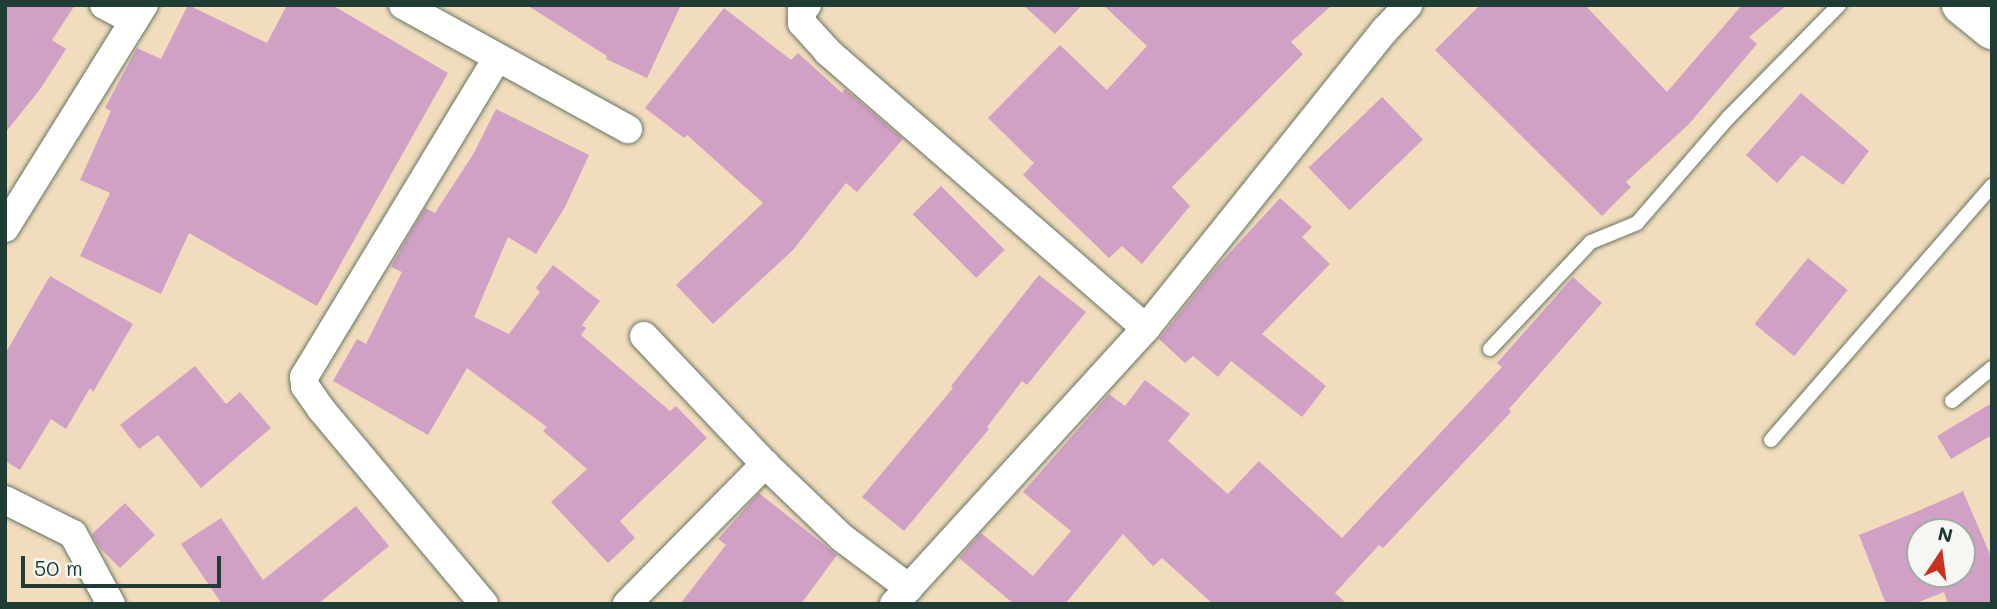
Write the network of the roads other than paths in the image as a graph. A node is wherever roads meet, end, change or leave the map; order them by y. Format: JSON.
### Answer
{"nodes":[{"id":1,"x":104,"y":5,"type":"edge"},
{"id":2,"x":403,"y":5,"type":"edge"},
{"id":3,"x":807,"y":5,"type":"edge"},
{"id":4,"x":1408,"y":5,"type":"edge"},
{"id":5,"x":1839,"y":5,"type":"edge"},
{"id":6,"x":1961,"y":5,"type":"edge"},
{"id":7,"x":139,"y":13,"type":"edge"},
{"id":8,"x":1992,"y":30,"type":"edge"},
{"id":9,"x":497,"y":58,"type":"junction"},
{"id":10,"x":628,"y":129,"type":"dead end"},
{"id":11,"x":1992,"y":186,"type":"edge"},
{"id":12,"x":5,"y":228,"type":"edge"},
{"id":13,"x":1146,"y":328,"type":"junction"},
{"id":14,"x":644,"y":336,"type":"dead end"},
{"id":15,"x":1490,"y":349,"type":"dead end"},
{"id":16,"x":1992,"y":368,"type":"edge"},
{"id":17,"x":1952,"y":401,"type":"dead end"},
{"id":18,"x":1771,"y":440,"type":"dead end"},
{"id":19,"x":765,"y":464,"type":"junction"},
{"id":20,"x":5,"y":500,"type":"edge"},
{"id":21,"x":902,"y":596,"type":"edge"},
{"id":22,"x":111,"y":604,"type":"edge"},
{"id":23,"x":484,"y":604,"type":"edge"},
{"id":24,"x":627,"y":604,"type":"edge"}],
"edges":[{"from":1,"to":7,"type":"street"},
{"from":2,"to":9,"type":"street"},
{"from":3,"to":13,"type":"street"},
{"from":4,"to":13,"type":"street"},
{"from":5,"to":15,"type":"lane"},
{"from":6,"to":8,"type":"highway"},
{"from":7,"to":12,"type":"street"},
{"from":9,"to":10,"type":"street"},
{"from":9,"to":23,"type":"street"},
{"from":11,"to":18,"type":"lane"},
{"from":13,"to":21,"type":"street"},
{"from":14,"to":19,"type":"street"},
{"from":16,"to":17,"type":"lane"},
{"from":19,"to":21,"type":"street"},
{"from":19,"to":24,"type":"street"},
{"from":20,"to":22,"type":"street"}]}
